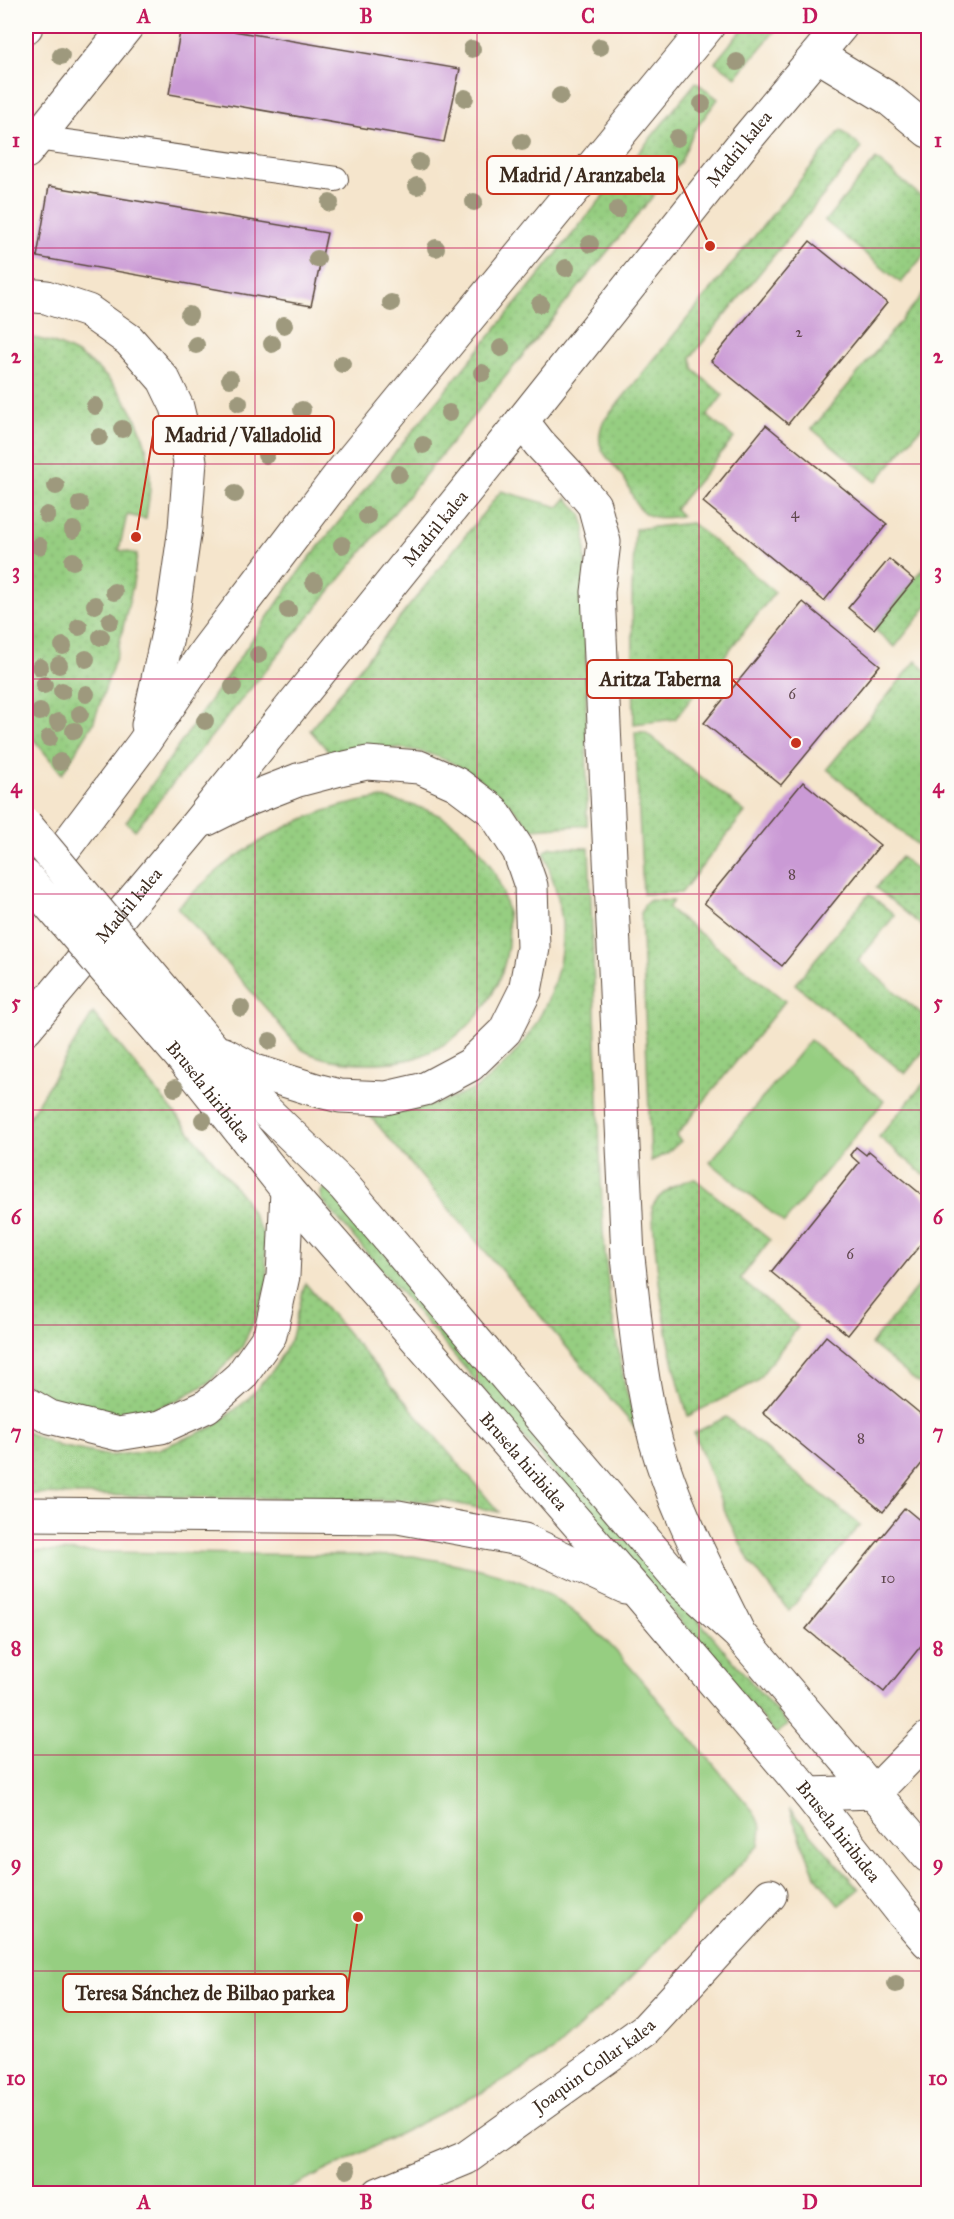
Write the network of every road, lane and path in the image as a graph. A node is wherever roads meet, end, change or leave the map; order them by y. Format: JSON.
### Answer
{"nodes":[{"id":1,"x":127,"y":26,"type":"edge"},
{"id":2,"x":708,"y":26,"type":"edge"},
{"id":3,"x":841,"y":26,"type":"edge"},
{"id":4,"x":817,"y":55,"type":"junction"},
{"id":5,"x":928,"y":131,"type":"edge"},
{"id":6,"x":31,"y":145,"type":"edge"},
{"id":7,"x":336,"y":179,"type":"dead end"},
{"id":8,"x":26,"y":295,"type":"edge"},
{"id":9,"x":522,"y":421,"type":"junction"},
{"id":10,"x":143,"y":744,"type":"junction"},
{"id":11,"x":197,"y":824,"type":"junction"},
{"id":12,"x":26,"y":825,"type":"edge"},
{"id":13,"x":26,"y":877,"type":"edge"},
{"id":14,"x":26,"y":900,"type":"edge"},
{"id":15,"x":127,"y":970,"type":"junction"},
{"id":16,"x":48,"y":1000,"type":"junction"},
{"id":17,"x":26,"y":1028,"type":"edge"},
{"id":18,"x":26,"y":1042,"type":"edge"},
{"id":19,"x":216,"y":1050,"type":"junction"},
{"id":20,"x":287,"y":1190,"type":"junction"},
{"id":21,"x":26,"y":1403,"type":"edge"},
{"id":22,"x":26,"y":1514,"type":"edge"},
{"id":23,"x":640,"y":1595,"type":"junction"},
{"id":24,"x":739,"y":1634,"type":"junction"},
{"id":25,"x":928,"y":1738,"type":"edge"},
{"id":26,"x":875,"y":1792,"type":"junction"},
{"id":27,"x":809,"y":1794,"type":"junction"},
{"id":28,"x":928,"y":1856,"type":"edge"},
{"id":29,"x":770,"y":1895,"type":"dead end"},
{"id":30,"x":928,"y":1942,"type":"edge"},
{"id":31,"x":382,"y":2193,"type":"edge"}],
"edges":[{"from":1,"to":6,"type":"main road"},
{"from":2,"to":10,"type":"main road"},
{"from":3,"to":4,"type":"main road","name":"Madril kalea"},
{"from":4,"to":5,"type":"main road"},
{"from":4,"to":9,"type":"main road","name":"Madril kalea"},
{"from":6,"to":7,"type":"lane"},
{"from":8,"to":10,"type":"main road"},
{"from":9,"to":11,"type":"main road","name":"Madril kalea"},
{"from":9,"to":24,"type":"main road"},
{"from":10,"to":14,"type":"main road"},
{"from":11,"to":16,"type":"main road","name":"Madril kalea"},
{"from":11,"to":19,"type":"main road"},
{"from":12,"to":15,"type":"main road","bridge":true},
{"from":13,"to":15,"type":"main road","bridge":true},
{"from":15,"to":19,"type":"main road","name":"Brusela hiribidea"},
{"from":15,"to":20,"type":"main road","name":"Brusela hiribidea"},
{"from":16,"to":17,"type":"main road","name":"Madril kalea"},
{"from":16,"to":18,"type":"main road"},
{"from":19,"to":24,"type":"main road","name":"Brusela hiribidea"},
{"from":20,"to":21,"type":"main road"},
{"from":20,"to":23,"type":"main road","name":"Brusela hiribidea"},
{"from":22,"to":23,"type":"main road"},
{"from":23,"to":27,"type":"main road","name":"Brusela hiribidea"},
{"from":24,"to":26,"type":"main road","name":"Brusela hiribidea"},
{"from":25,"to":26,"type":"main road"},
{"from":26,"to":27,"type":"main road"},
{"from":26,"to":28,"type":"main road","name":"Brusela hiribidea"},
{"from":27,"to":30,"type":"main road","name":"Brusela hiribidea"},
{"from":29,"to":31,"type":"main road","name":"Joaquin Collar kalea"}]}
